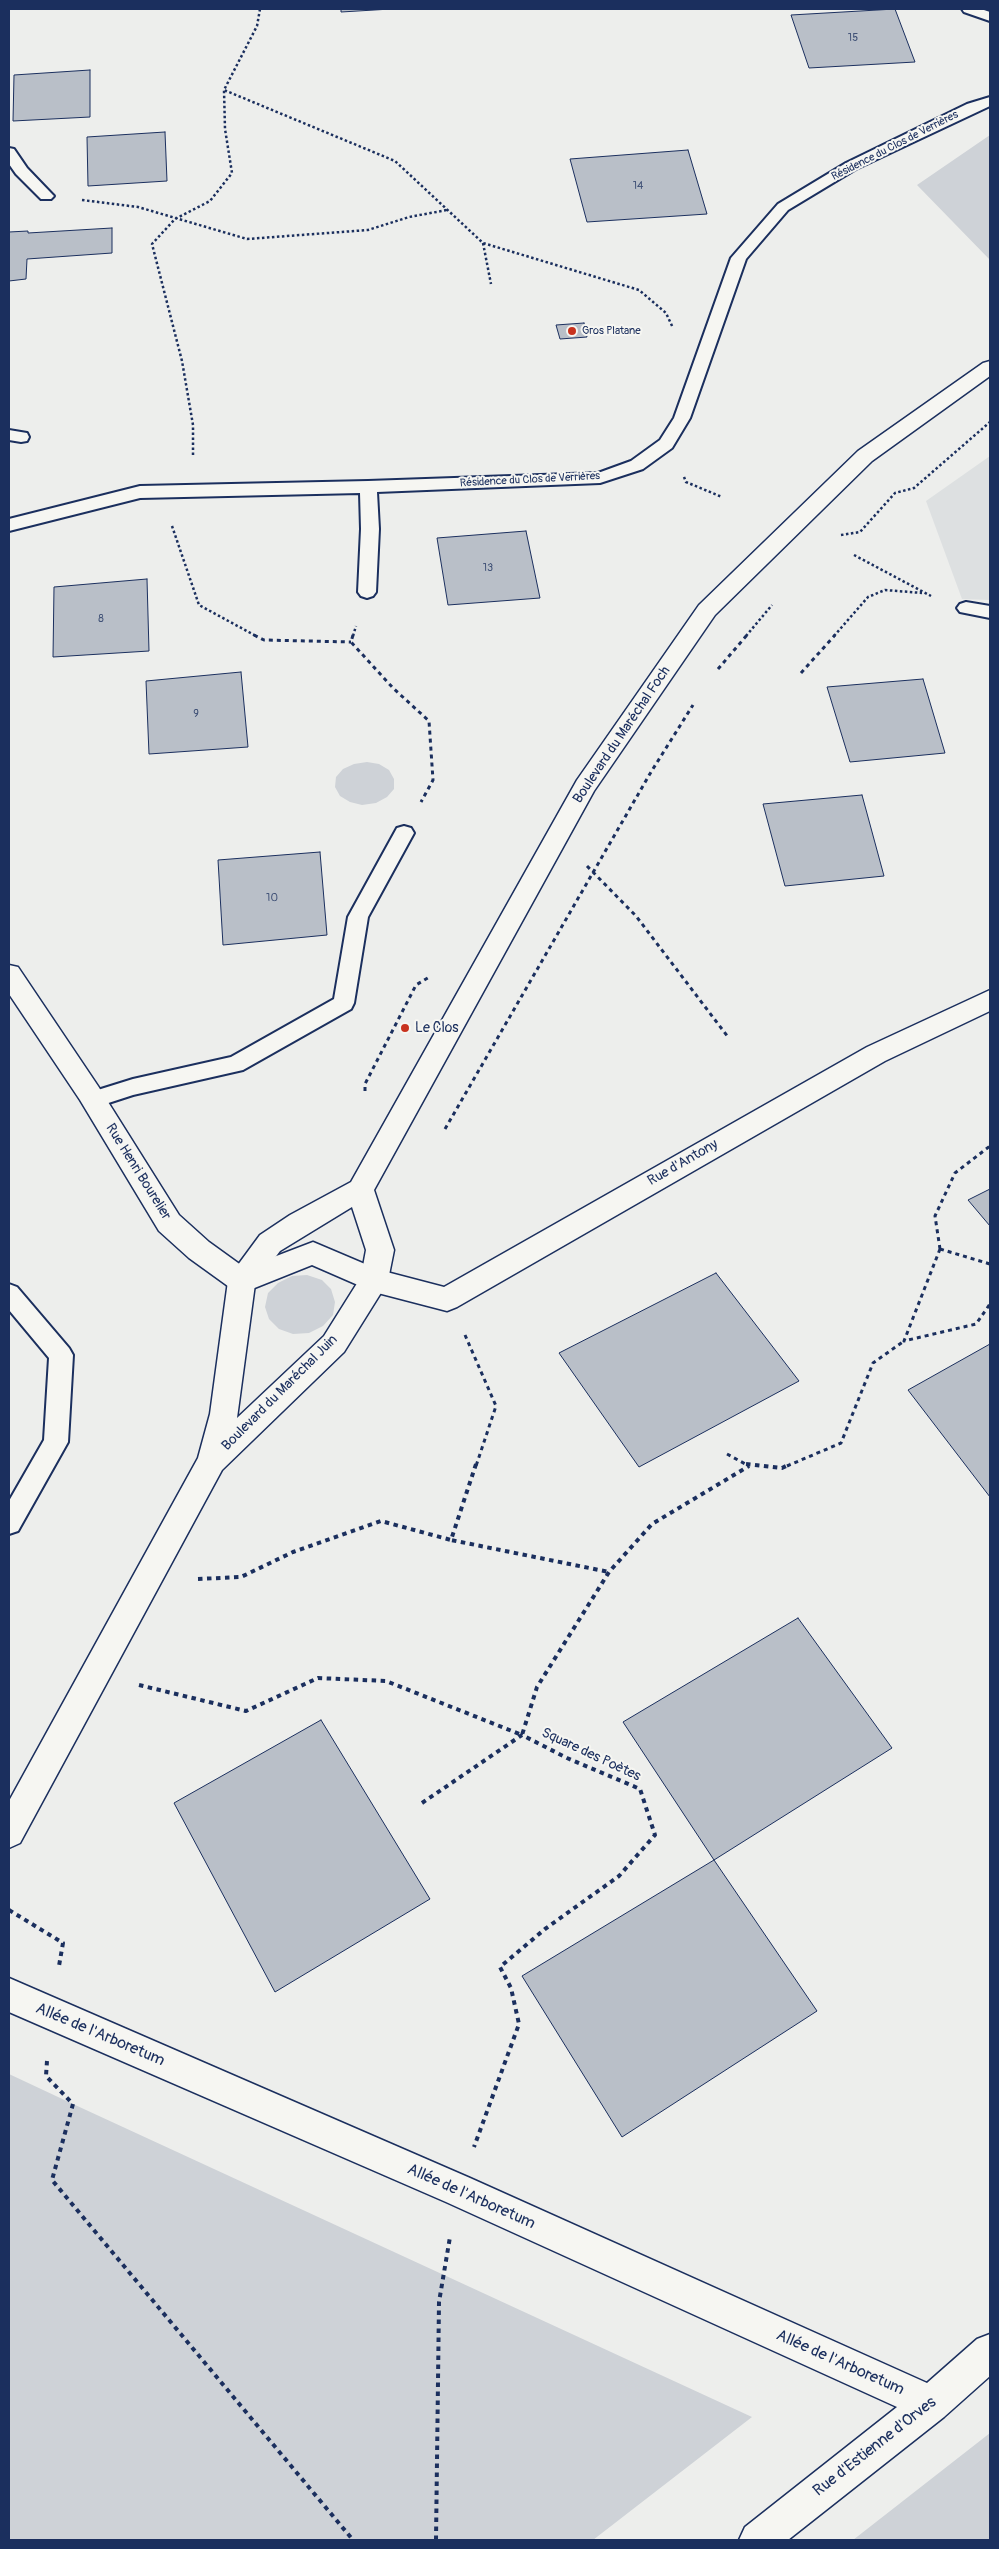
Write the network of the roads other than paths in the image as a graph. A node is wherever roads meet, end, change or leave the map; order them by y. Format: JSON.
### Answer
{"nodes":[{"id":1,"x":969,"y":9,"type":"edge"},
{"id":2,"x":990,"y":17,"type":"edge"},
{"id":3,"x":990,"y":101,"type":"edge"},
{"id":4,"x":9,"y":152,"type":"edge"},
{"id":5,"x":46,"y":196,"type":"road end"},
{"id":6,"x":990,"y":367,"type":"edge"},
{"id":7,"x":368,"y":487,"type":"junction"},
{"id":8,"x":9,"y":525,"type":"edge"},
{"id":9,"x":367,"y":592,"type":"road end"},
{"id":10,"x":966,"y":608,"type":"road end"},
{"id":11,"x":990,"y":612,"type":"edge"},
{"id":12,"x":404,"y":833,"type":"road end"},
{"id":13,"x":9,"y":974,"type":"edge"},
{"id":14,"x":990,"y":1000,"type":"edge"},
{"id":15,"x":93,"y":1100,"type":"junction"},
{"id":16,"x":360,"y":1190,"type":"junction"},
{"id":17,"x":374,"y":1280,"type":"junction"},
{"id":18,"x":242,"y":1281,"type":"junction"},
{"id":19,"x":9,"y":1294,"type":"edge"},
{"id":20,"x":212,"y":1461,"type":"junction"},
{"id":21,"x":9,"y":1523,"type":"edge"},
{"id":22,"x":9,"y":1832,"type":"edge"},
{"id":23,"x":9,"y":1995,"type":"edge"},
{"id":24,"x":990,"y":2352,"type":"edge"},
{"id":25,"x":931,"y":2404,"type":"junction"},
{"id":26,"x":758,"y":2540,"type":"edge"}],
"edges":[{"from":1,"to":2,"type":"lane"},
{"from":3,"to":7,"type":"lane","name":"Résidence du Clos de Verrières"},
{"from":4,"to":5,"type":"lane"},
{"from":6,"to":16,"type":"street","name":"Boulevard du Maréchal Foch"},
{"from":7,"to":8,"type":"lane","name":"Résidence du Clos de Verrières"},
{"from":7,"to":9,"type":"lane"},
{"from":10,"to":11,"type":"lane"},
{"from":12,"to":15,"type":"lane"},
{"from":13,"to":15,"type":"street","name":"Rue Henri Bourelier"},
{"from":14,"to":17,"type":"street","name":"Rue d'Antony"},
{"from":15,"to":18,"type":"street","name":"Rue Henri Bourelier"},
{"from":16,"to":17,"type":"street","name":"Boulevard du Maréchal Juin"},
{"from":16,"to":18,"type":"street","name":"Boulevard du Maréchal Juin"},
{"from":17,"to":18,"type":"street"},
{"from":17,"to":20,"type":"street","name":"Boulevard du Maréchal Juin"},
{"from":18,"to":20,"type":"street","name":"Boulevard du Maréchal Juin"},
{"from":19,"to":21,"type":"lane"},
{"from":20,"to":22,"type":"street","name":"Boulevard du Maréchal Juin"},
{"from":23,"to":25,"type":"street","name":"Allée de l'Arboretum"},
{"from":24,"to":25,"type":"street","name":"Rue d'Estienne d'Orves"},
{"from":25,"to":26,"type":"street","name":"Rue d'Estienne d'Orves"}]}
